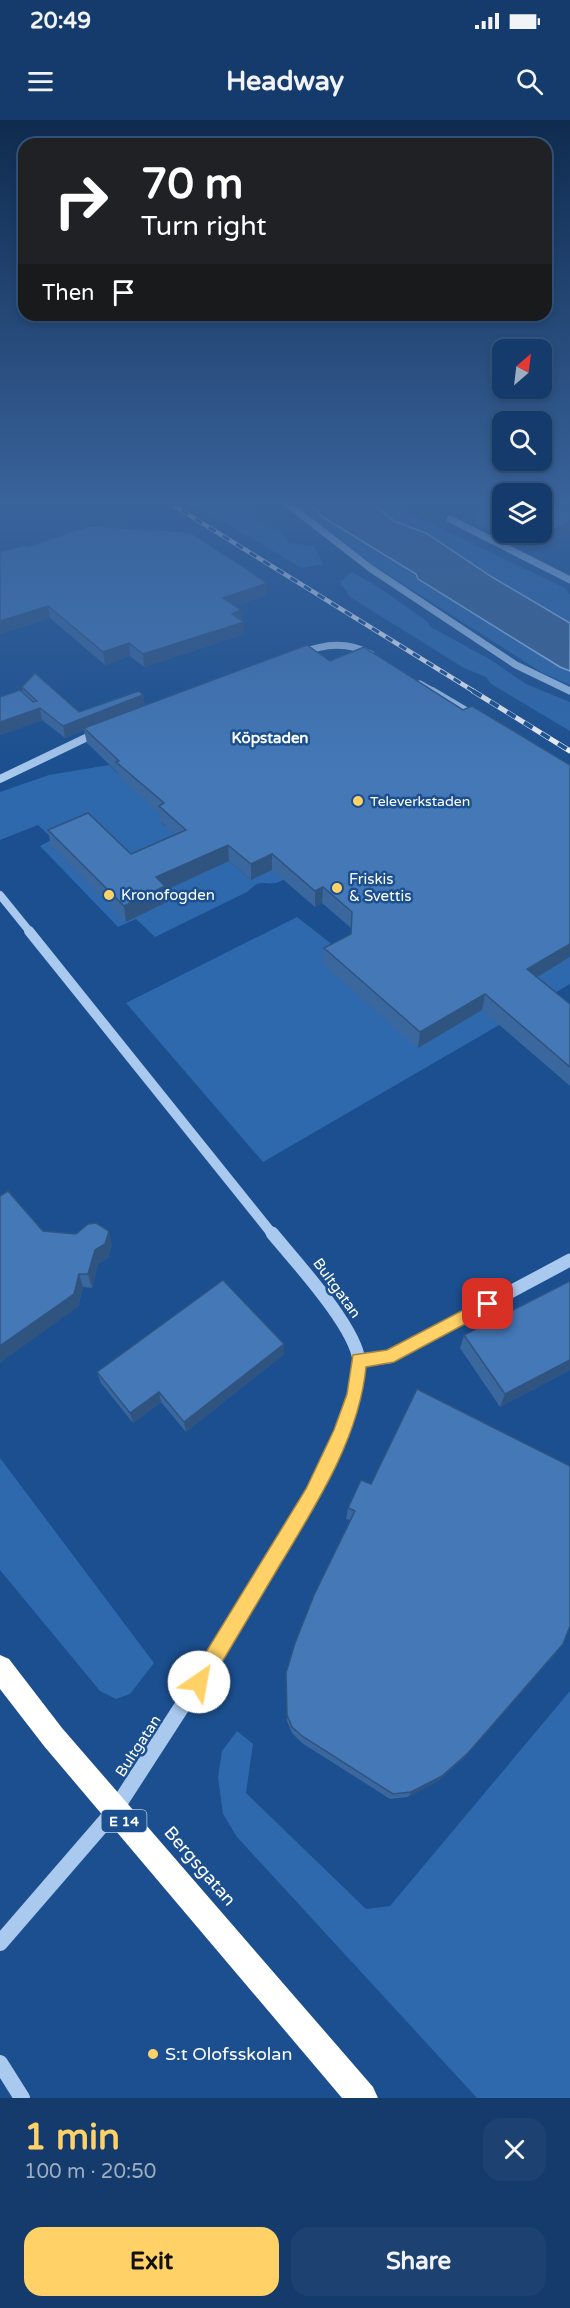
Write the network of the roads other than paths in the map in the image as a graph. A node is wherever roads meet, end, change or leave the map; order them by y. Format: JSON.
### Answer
{"nodes":[{"id":1,"x":410,"y":594,"type":"edge"},
{"id":2,"x":292,"y":657,"type":"edge"},
{"id":3,"x":383,"y":662,"type":"edge"},
{"id":4,"x":413,"y":679,"type":"edge"},
{"id":5,"x":570,"y":691,"type":"edge"},
{"id":6,"x":482,"y":721,"type":"edge"},
{"id":7,"x":102,"y":730,"type":"edge"},
{"id":8,"x":0,"y":779,"type":"edge"},
{"id":9,"x":0,"y":895,"type":"edge"},
{"id":10,"x":570,"y":1260,"type":"edge"},
{"id":11,"x":359,"y":1360,"type":"junction"},
{"id":12,"x":0,"y":1668,"type":"edge"},
{"id":13,"x":115,"y":1810,"type":"junction"},
{"id":14,"x":0,"y":1943,"type":"edge"},
{"id":15,"x":0,"y":2063,"type":"edge"},
{"id":16,"x":22,"y":2098,"type":"edge"},
{"id":17,"x":362,"y":2098,"type":"edge"}],
"edges":[{"from":1,"to":5,"type":"street"},
{"from":2,"to":3,"type":"street"},
{"from":4,"to":6,"type":"street"},
{"from":7,"to":8,"type":"street"},
{"from":9,"to":11,"type":"street","name":"Bultgatan"},
{"from":10,"to":11,"type":"street"},
{"from":11,"to":13,"type":"street","name":"Bultgatan"},
{"from":12,"to":13,"type":"highway","name":"Bergsgatan","number":"E 14"},
{"from":13,"to":14,"type":"street","name":"Bultgatan"},
{"from":13,"to":17,"type":"highway","name":"Bergsgatan","number":"E 14"},
{"from":15,"to":16,"type":"street"}]}
